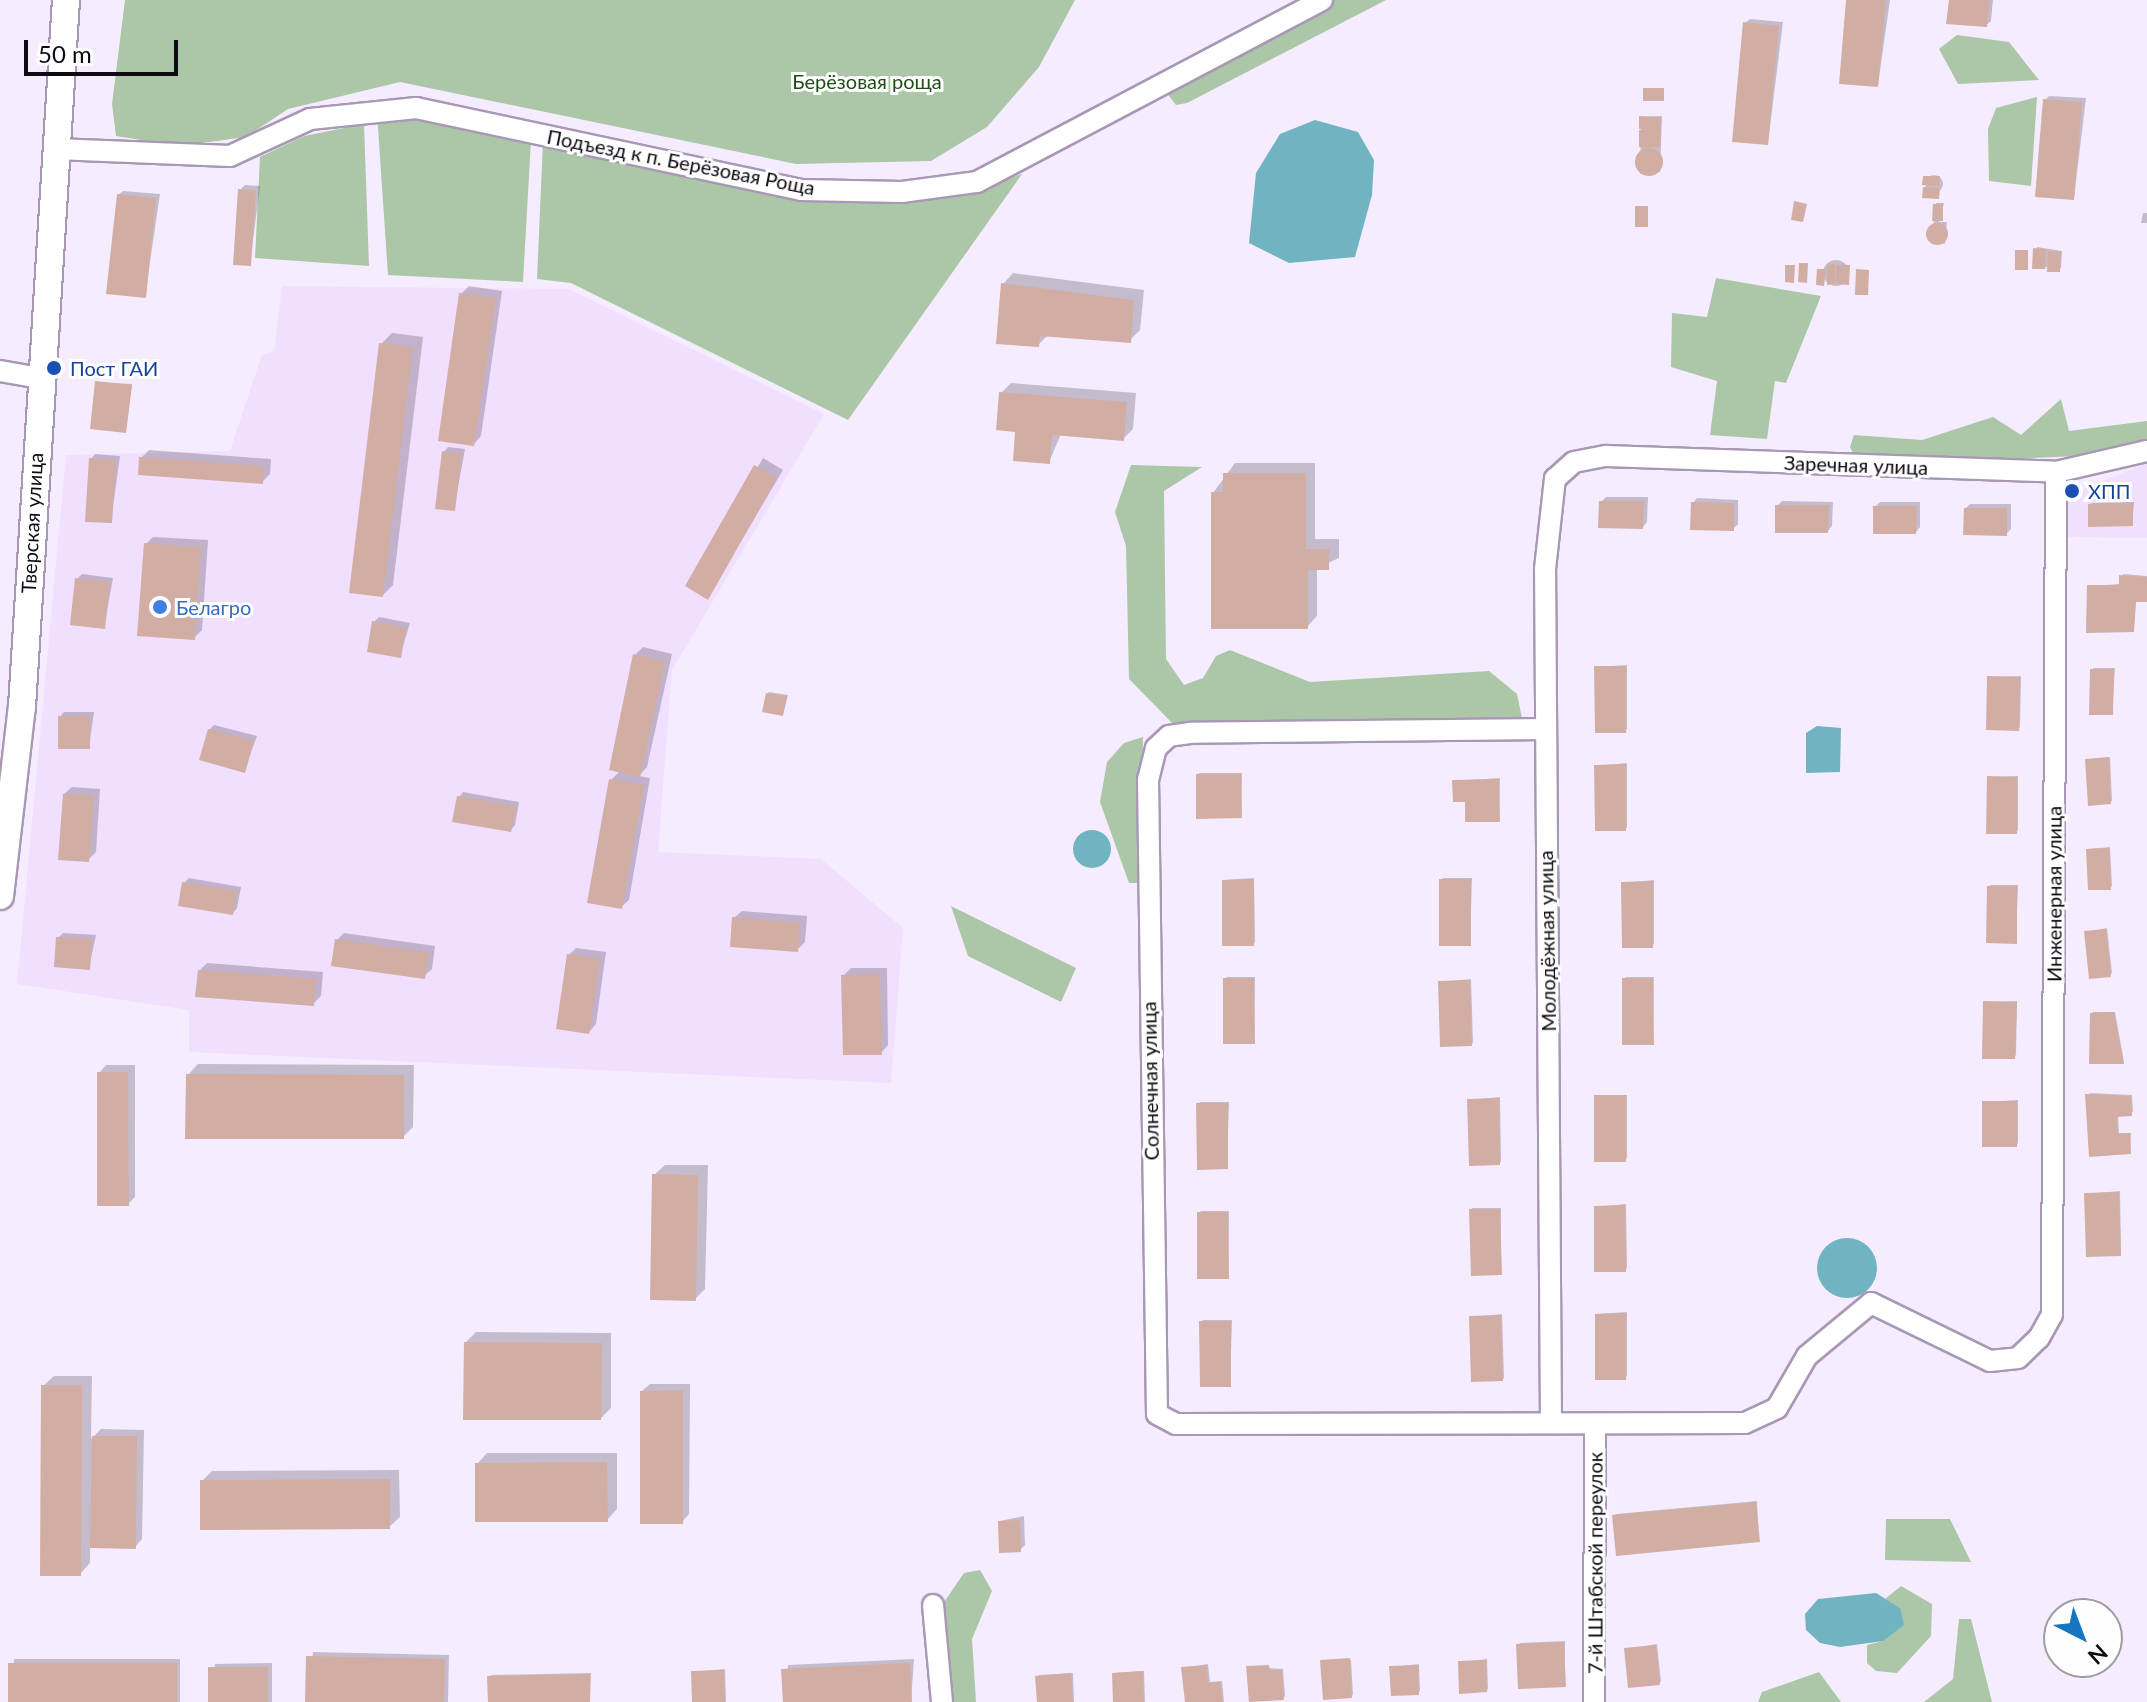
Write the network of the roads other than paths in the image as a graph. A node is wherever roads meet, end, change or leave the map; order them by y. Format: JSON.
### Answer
{"nodes":[{"id":1,"x":66,"y":0,"type":"edge"},
{"id":2,"x":1322,"y":0,"type":"edge"},
{"id":3,"x":55,"y":149,"type":"junction"},
{"id":4,"x":0,"y":371,"type":"edge"},
{"id":5,"x":38,"y":378,"type":"junction"},
{"id":6,"x":2147,"y":451,"type":"edge"},
{"id":7,"x":1565,"y":467,"type":"joint"},
{"id":8,"x":2056,"y":472,"type":"junction"},
{"id":9,"x":1545,"y":729,"type":"junction"},
{"id":10,"x":0,"y":896,"type":"edge"},
{"id":11,"x":1551,"y":1421,"type":"junction"},
{"id":12,"x":1595,"y":1424,"type":"junction"},
{"id":13,"x":933,"y":1605,"type":"dead end"},
{"id":14,"x":942,"y":1702,"type":"edge"},
{"id":15,"x":1594,"y":1702,"type":"edge"}],
"edges":[{"from":1,"to":3,"type":"main road","name":"Тверская улица"},
{"from":2,"to":3,"type":"street","name":"Подъезд к п. Берёзовая Роща"},
{"from":3,"to":5,"type":"main road","name":"Тверская улица"},
{"from":4,"to":5,"type":"street"},
{"from":5,"to":10,"type":"main road","name":"Тверская улица"},
{"from":6,"to":8,"type":"street","name":"Заречная улица"},
{"from":7,"to":8,"type":"street","name":"Заречная улица"},
{"from":7,"to":9,"type":"street","name":"Молодёжная улица"},
{"from":8,"to":12,"type":"street","name":"Инженерная улица"},
{"from":9,"to":11,"type":"street","name":"Молодёжная улица"},
{"from":9,"to":11,"type":"street","name":"Солнечная улица"},
{"from":11,"to":12,"type":"street"},
{"from":12,"to":15,"type":"street","name":"7-й Штабской переулок"},
{"from":13,"to":14,"type":"street"}]}
